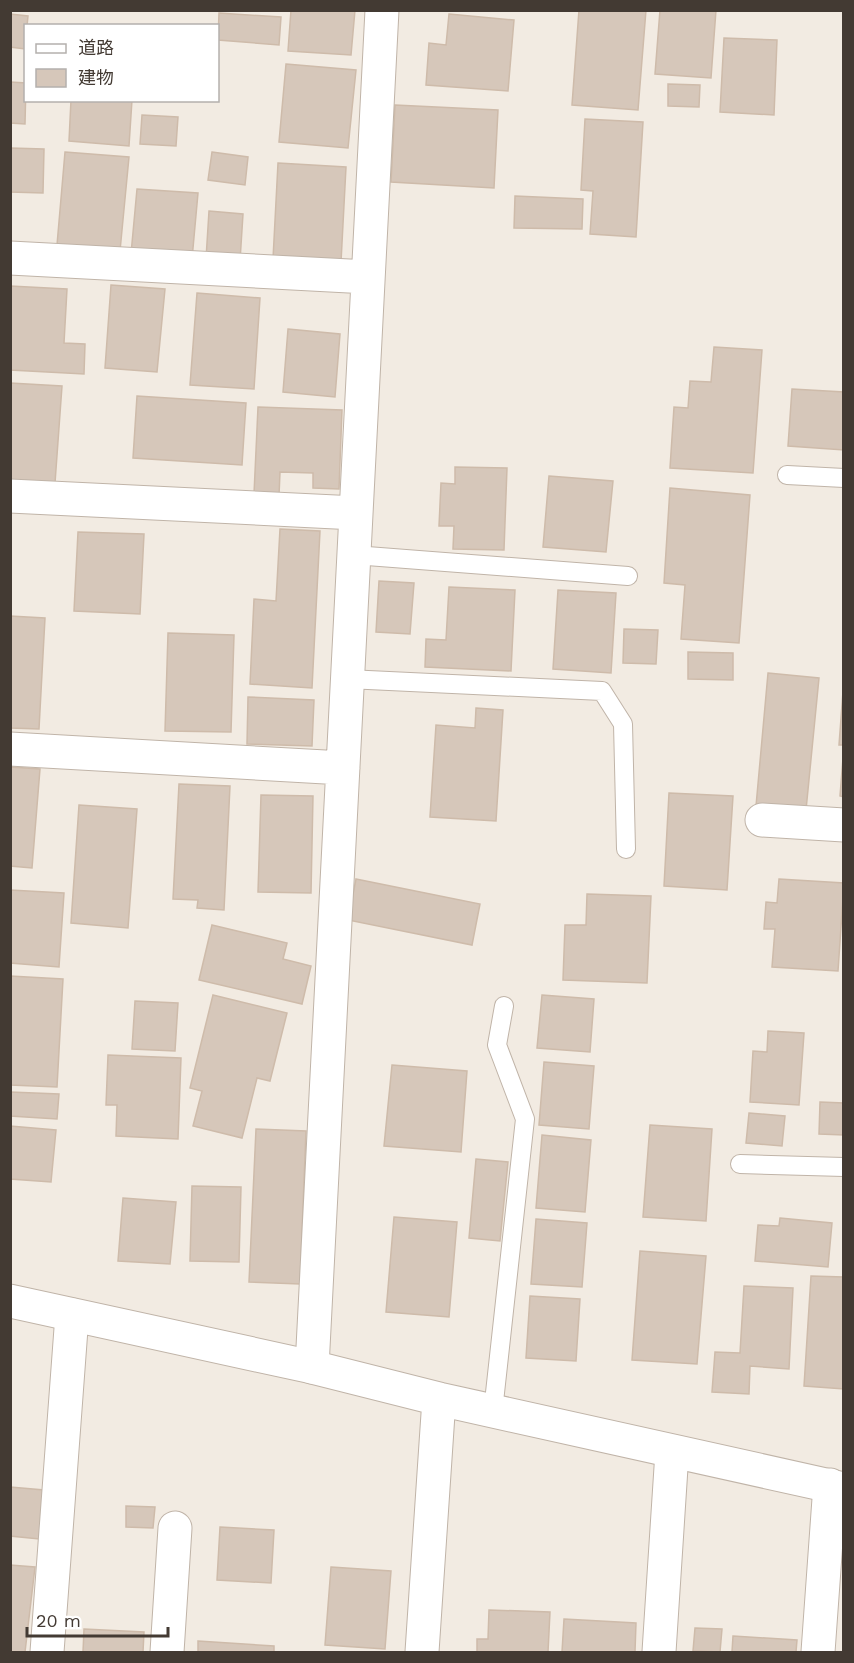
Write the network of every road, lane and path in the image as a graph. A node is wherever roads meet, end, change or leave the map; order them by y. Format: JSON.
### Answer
{"nodes":[{"id":1,"x":382,"y":10,"type":"edge"},
{"id":2,"x":10,"y":258,"type":"edge"},
{"id":3,"x":368,"y":277,"type":"junction"},
{"id":4,"x":787,"y":475,"type":"dead end"},
{"id":5,"x":843,"y":478,"type":"edge"},
{"id":6,"x":10,"y":496,"type":"edge"},
{"id":7,"x":356,"y":513,"type":"junction"},
{"id":8,"x":354,"y":555,"type":"junction"},
{"id":9,"x":628,"y":576,"type":"dead end"},
{"id":10,"x":347,"y":679,"type":"junction"},
{"id":11,"x":10,"y":749,"type":"edge"},
{"id":12,"x":343,"y":768,"type":"junction"},
{"id":13,"x":762,"y":820,"type":"dead end"},
{"id":14,"x":843,"y":825,"type":"edge"},
{"id":15,"x":626,"y":849,"type":"dead end"},
{"id":16,"x":504,"y":1006,"type":"dead end"},
{"id":17,"x":740,"y":1164,"type":"dead end"},
{"id":18,"x":843,"y":1167,"type":"edge"},
{"id":19,"x":10,"y":1301,"type":"edge"},
{"id":20,"x":72,"y":1315,"type":"junction"},
{"id":21,"x":312,"y":1367,"type":"junction"},
{"id":22,"x":439,"y":1399,"type":"junction"},
{"id":23,"x":493,"y":1411,"type":"junction"},
{"id":24,"x":672,"y":1452,"type":"junction"},
{"id":25,"x":837,"y":1487,"type":"edge"},
{"id":26,"x":175,"y":1528,"type":"dead end"},
{"id":27,"x":47,"y":1653,"type":"edge"},
{"id":28,"x":167,"y":1653,"type":"edge"},
{"id":29,"x":422,"y":1653,"type":"edge"},
{"id":30,"x":658,"y":1653,"type":"edge"},
{"id":31,"x":818,"y":1653,"type":"edge"}],
"edges":[{"from":1,"to":3,"type":"street"},
{"from":2,"to":3,"type":"street"},
{"from":3,"to":7,"type":"street"},
{"from":4,"to":5,"type":"lane"},
{"from":6,"to":7,"type":"street"},
{"from":7,"to":8,"type":"street"},
{"from":8,"to":9,"type":"lane"},
{"from":8,"to":10,"type":"street"},
{"from":10,"to":12,"type":"street"},
{"from":10,"to":15,"type":"lane"},
{"from":11,"to":12,"type":"street"},
{"from":12,"to":21,"type":"street"},
{"from":13,"to":14,"type":"street"},
{"from":16,"to":23,"type":"lane"},
{"from":17,"to":18,"type":"lane"},
{"from":19,"to":20,"type":"street"},
{"from":20,"to":21,"type":"street"},
{"from":20,"to":27,"type":"street"},
{"from":21,"to":22,"type":"street"},
{"from":22,"to":23,"type":"street"},
{"from":22,"to":29,"type":"street"},
{"from":23,"to":24,"type":"street"},
{"from":24,"to":25,"type":"street"},
{"from":24,"to":30,"type":"street"},
{"from":25,"to":31,"type":"street"},
{"from":26,"to":28,"type":"street"}]}
